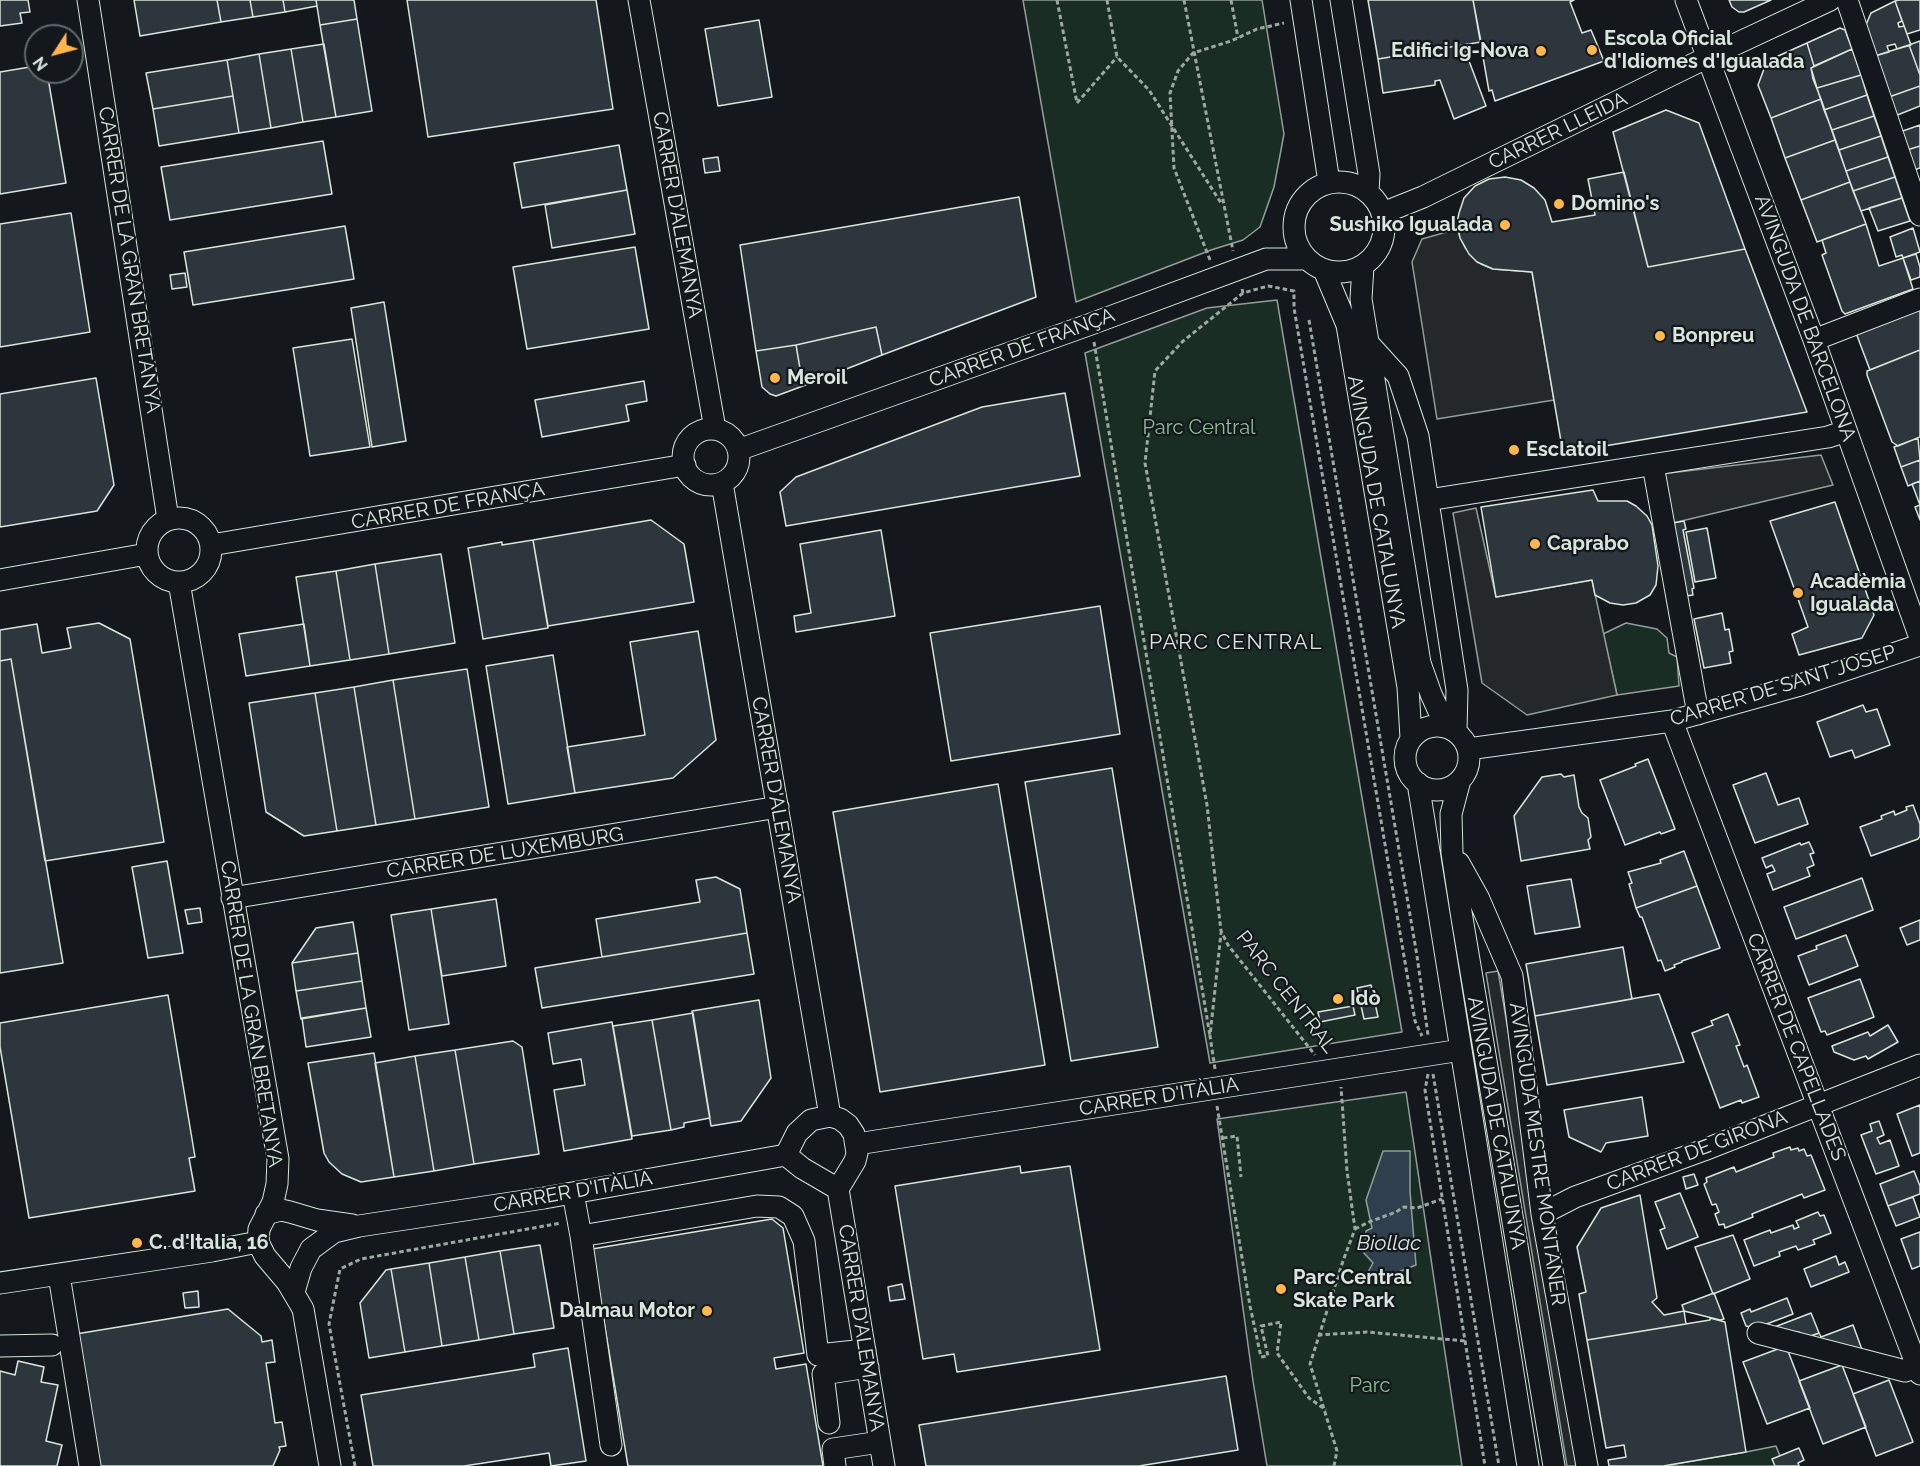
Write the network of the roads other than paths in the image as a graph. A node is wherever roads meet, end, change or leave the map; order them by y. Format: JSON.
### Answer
{"nodes":[{"id":1,"x":88,"y":0,"type":"edge"},
{"id":2,"x":639,"y":0,"type":"edge"},
{"id":3,"x":1341,"y":0,"type":"edge"},
{"id":4,"x":1686,"y":0,"type":"edge"},
{"id":5,"x":1830,"y":0,"type":"edge"},
{"id":6,"x":1847,"y":0,"type":"edge"},
{"id":7,"x":1302,"y":10,"type":"edge"},
{"id":8,"x":1708,"y":57,"type":"junction"},
{"id":9,"x":1329,"y":182,"type":"junction"},
{"id":10,"x":1368,"y":192,"type":"junction"},
{"id":11,"x":1383,"y":213,"type":"junction"},
{"id":12,"x":1920,"y":215,"type":"edge"},
{"id":13,"x":1294,"y":223,"type":"junction"},
{"id":14,"x":1266,"y":259,"type":"junction"},
{"id":15,"x":1315,"y":264,"type":"junction"},
{"id":16,"x":1362,"y":266,"type":"junction"},
{"id":17,"x":1920,"y":299,"type":"edge"},
{"id":18,"x":1814,"y":340,"type":"junction"},
{"id":19,"x":1369,"y":344,"type":"junction"},
{"id":20,"x":715,"y":429,"type":"junction"},
{"id":21,"x":1846,"y":431,"type":"junction"},
{"id":22,"x":738,"y":450,"type":"junction"},
{"id":23,"x":685,"y":465,"type":"junction"},
{"id":24,"x":1653,"y":465,"type":"junction"},
{"id":25,"x":722,"y":483,"type":"junction"},
{"id":26,"x":1428,"y":500,"type":"junction"},
{"id":27,"x":168,"y":519,"type":"junction"},
{"id":28,"x":211,"y":545,"type":"junction"},
{"id":29,"x":147,"y":555,"type":"junction"},
{"id":30,"x":0,"y":580,"type":"edge"},
{"id":31,"x":179,"y":582,"type":"junction"},
{"id":32,"x":1920,"y":638,"type":"edge"},
{"id":33,"x":1920,"y":645,"type":"edge"},
{"id":34,"x":1698,"y":714,"type":"junction"},
{"id":35,"x":1672,"y":721,"type":"junction"},
{"id":36,"x":1456,"y":736,"type":"junction"},
{"id":37,"x":1411,"y":738,"type":"junction"},
{"id":38,"x":1460,"y":780,"type":"junction"},
{"id":39,"x":1418,"y":783,"type":"junction"},
{"id":40,"x":778,"y":807,"type":"junction"},
{"id":41,"x":1452,"y":853,"type":"junction"},
{"id":42,"x":232,"y":898,"type":"junction"},
{"id":43,"x":1461,"y":1050,"type":"junction"},
{"id":44,"x":1920,"y":1065,"type":"edge"},
{"id":45,"x":1819,"y":1105,"type":"junction"},
{"id":46,"x":830,"y":1116,"type":"junction"},
{"id":47,"x":857,"y":1144,"type":"junction"},
{"id":48,"x":786,"y":1155,"type":"junction"},
{"id":49,"x":838,"y":1189,"type":"junction"},
{"id":50,"x":573,"y":1192,"type":"junction"},
{"id":51,"x":266,"y":1214,"type":"junction"},
{"id":52,"x":1542,"y":1214,"type":"junction"},
{"id":53,"x":359,"y":1226,"type":"junction"},
{"id":54,"x":581,"y":1236,"type":"junction"},
{"id":55,"x":258,"y":1242,"type":"junction"},
{"id":56,"x":59,"y":1275,"type":"junction"},
{"id":57,"x":0,"y":1283,"type":"edge"},
{"id":58,"x":294,"y":1292,"type":"junction"},
{"id":59,"x":1758,"y":1333,"type":"dead end"},
{"id":60,"x":52,"y":1345,"type":"dead end"},
{"id":61,"x":0,"y":1346,"type":"edge"},
{"id":62,"x":866,"y":1358,"type":"junction"},
{"id":63,"x":1919,"y":1370,"type":"edge"},
{"id":64,"x":829,"y":1423,"type":"dead end"},
{"id":65,"x":880,"y":1442,"type":"junction"},
{"id":66,"x":611,"y":1445,"type":"dead end"},
{"id":67,"x":90,"y":1466,"type":"edge"},
{"id":68,"x":330,"y":1466,"type":"edge"},
{"id":69,"x":835,"y":1466,"type":"edge"},
{"id":70,"x":885,"y":1466,"type":"edge"},
{"id":71,"x":1528,"y":1466,"type":"edge"},
{"id":72,"x":1554,"y":1466,"type":"edge"},
{"id":73,"x":1587,"y":1466,"type":"edge"}],
"edges":[{"from":1,"to":27,"type":"street","name":"CARRER DE LA GRAN BRETANYA"},
{"from":2,"to":20,"type":"street","name":"CARRER D'ALEMANYA"},
{"from":3,"to":10,"type":"street"},
{"from":4,"to":8,"type":"street","name":"AVINGUDA DE BARCELONA"},
{"from":5,"to":8,"type":"street","name":"CARRER LLEIDA"},
{"from":6,"to":12,"type":"street"},
{"from":7,"to":9,"type":"street"},
{"from":8,"to":11,"type":"street","name":"CARRER LLEIDA"},
{"from":8,"to":18,"type":"street","name":"AVINGUDA DE BARCELONA"},
{"from":9,"to":10,"type":"street"},
{"from":9,"to":13,"type":"street"},
{"from":10,"to":11,"type":"street"},
{"from":11,"to":16,"type":"street"},
{"from":13,"to":14,"type":"street"},
{"from":13,"to":15,"type":"street"},
{"from":14,"to":15,"type":"street","name":"CARRER DE FRANÇA"},
{"from":14,"to":22,"type":"street","name":"CARRER DE FRANÇA"},
{"from":15,"to":16,"type":"street"},
{"from":15,"to":37,"type":"street","name":"AVINGUDA DE CATALUNYA"},
{"from":16,"to":19,"type":"street","name":"AVINGUDA DE CATALUNYA"},
{"from":17,"to":18,"type":"street"},
{"from":18,"to":21,"type":"street","name":"AVINGUDA DE BARCELONA"},
{"from":19,"to":26,"type":"street"},
{"from":19,"to":36,"type":"street","name":"AVINGUDA DE CATALUNYA"},
{"from":20,"to":22,"type":"street"},
{"from":20,"to":23,"type":"street"},
{"from":21,"to":24,"type":"street"},
{"from":21,"to":32,"type":"street","name":"AVINGUDA DE BARCELONA"},
{"from":22,"to":25,"type":"street"},
{"from":23,"to":25,"type":"street"},
{"from":23,"to":28,"type":"street","name":"CARRER DE FRANÇA"},
{"from":24,"to":26,"type":"street"},
{"from":24,"to":34,"type":"street"},
{"from":25,"to":40,"type":"street","name":"CARRER D'ALEMANYA"},
{"from":26,"to":36,"type":"street"},
{"from":27,"to":28,"type":"street"},
{"from":27,"to":29,"type":"street"},
{"from":28,"to":31,"type":"street"},
{"from":29,"to":30,"type":"street"},
{"from":29,"to":31,"type":"street"},
{"from":31,"to":42,"type":"street","name":"CARRER DE LA GRAN BRETANYA"},
{"from":33,"to":34,"type":"street","name":"CARRER DE SANT JOSEP"},
{"from":34,"to":35,"type":"street","name":"CARRER DE SANT JOSEP"},
{"from":35,"to":36,"type":"street","name":"CARRER DE SANT JOSEP"},
{"from":35,"to":45,"type":"street","name":"CARRER DE CAPELLADES"},
{"from":36,"to":37,"type":"street"},
{"from":36,"to":38,"type":"street"},
{"from":37,"to":39,"type":"street"},
{"from":38,"to":39,"type":"street"},
{"from":38,"to":41,"type":"street","name":"AVINGUDA DE CATALUNYA"},
{"from":39,"to":43,"type":"street","name":"AVINGUDA DE CATALUNYA"},
{"from":40,"to":42,"type":"street","name":"CARRER DE LUXEMBURG"},
{"from":40,"to":46,"type":"street","name":"CARRER D'ALEMANYA"},
{"from":41,"to":52,"type":"street","name":"AVINGUDA MESTRE MONTANER"},
{"from":41,"to":72,"type":"street","name":"AVINGUDA DE CATALUNYA"},
{"from":42,"to":51,"type":"street","name":"CARRER DE LA GRAN BRETANYA"},
{"from":43,"to":47,"type":"street","name":"CARRER D'ITÀLIA"},
{"from":43,"to":71,"type":"street","name":"AVINGUDA DE CATALUNYA"},
{"from":44,"to":45,"type":"street","name":"CARRER DE GIRONA"},
{"from":45,"to":52,"type":"street","name":"CARRER DE GIRONA"},
{"from":45,"to":63,"type":"street","name":"CARRER DE CAPELLADES"},
{"from":46,"to":47,"type":"street"},
{"from":46,"to":48,"type":"street"},
{"from":47,"to":49,"type":"street"},
{"from":48,"to":49,"type":"street"},
{"from":48,"to":50,"type":"street","name":"CARRER D'ITÀLIA"},
{"from":49,"to":62,"type":"street","name":"CARRER D'ALEMANYA"},
{"from":50,"to":53,"type":"street","name":"CARRER D'ITÀLIA"},
{"from":50,"to":54,"type":"street"},
{"from":51,"to":53,"type":"street","name":"CARRER D'ITÀLIA"},
{"from":51,"to":55,"type":"street","name":"CARRER DE LA GRAN BRETANYA"},
{"from":52,"to":73,"type":"street","name":"AVINGUDA MESTRE MONTANER"},
{"from":53,"to":58,"type":"street","name":"CARRER D'ITÀLIA"},
{"from":54,"to":62,"type":"street"},
{"from":54,"to":66,"type":"street"},
{"from":55,"to":56,"type":"street"},
{"from":55,"to":58,"type":"street"},
{"from":56,"to":57,"type":"street"},
{"from":56,"to":67,"type":"street"},
{"from":58,"to":68,"type":"street"},
{"from":59,"to":63,"type":"street"},
{"from":60,"to":61,"type":"street"},
{"from":62,"to":64,"type":"street"},
{"from":62,"to":65,"type":"street","name":"CARRER D'ALEMANYA"},
{"from":65,"to":69,"type":"street"},
{"from":65,"to":70,"type":"street","name":"CARRER D'ALEMANYA"}]}
